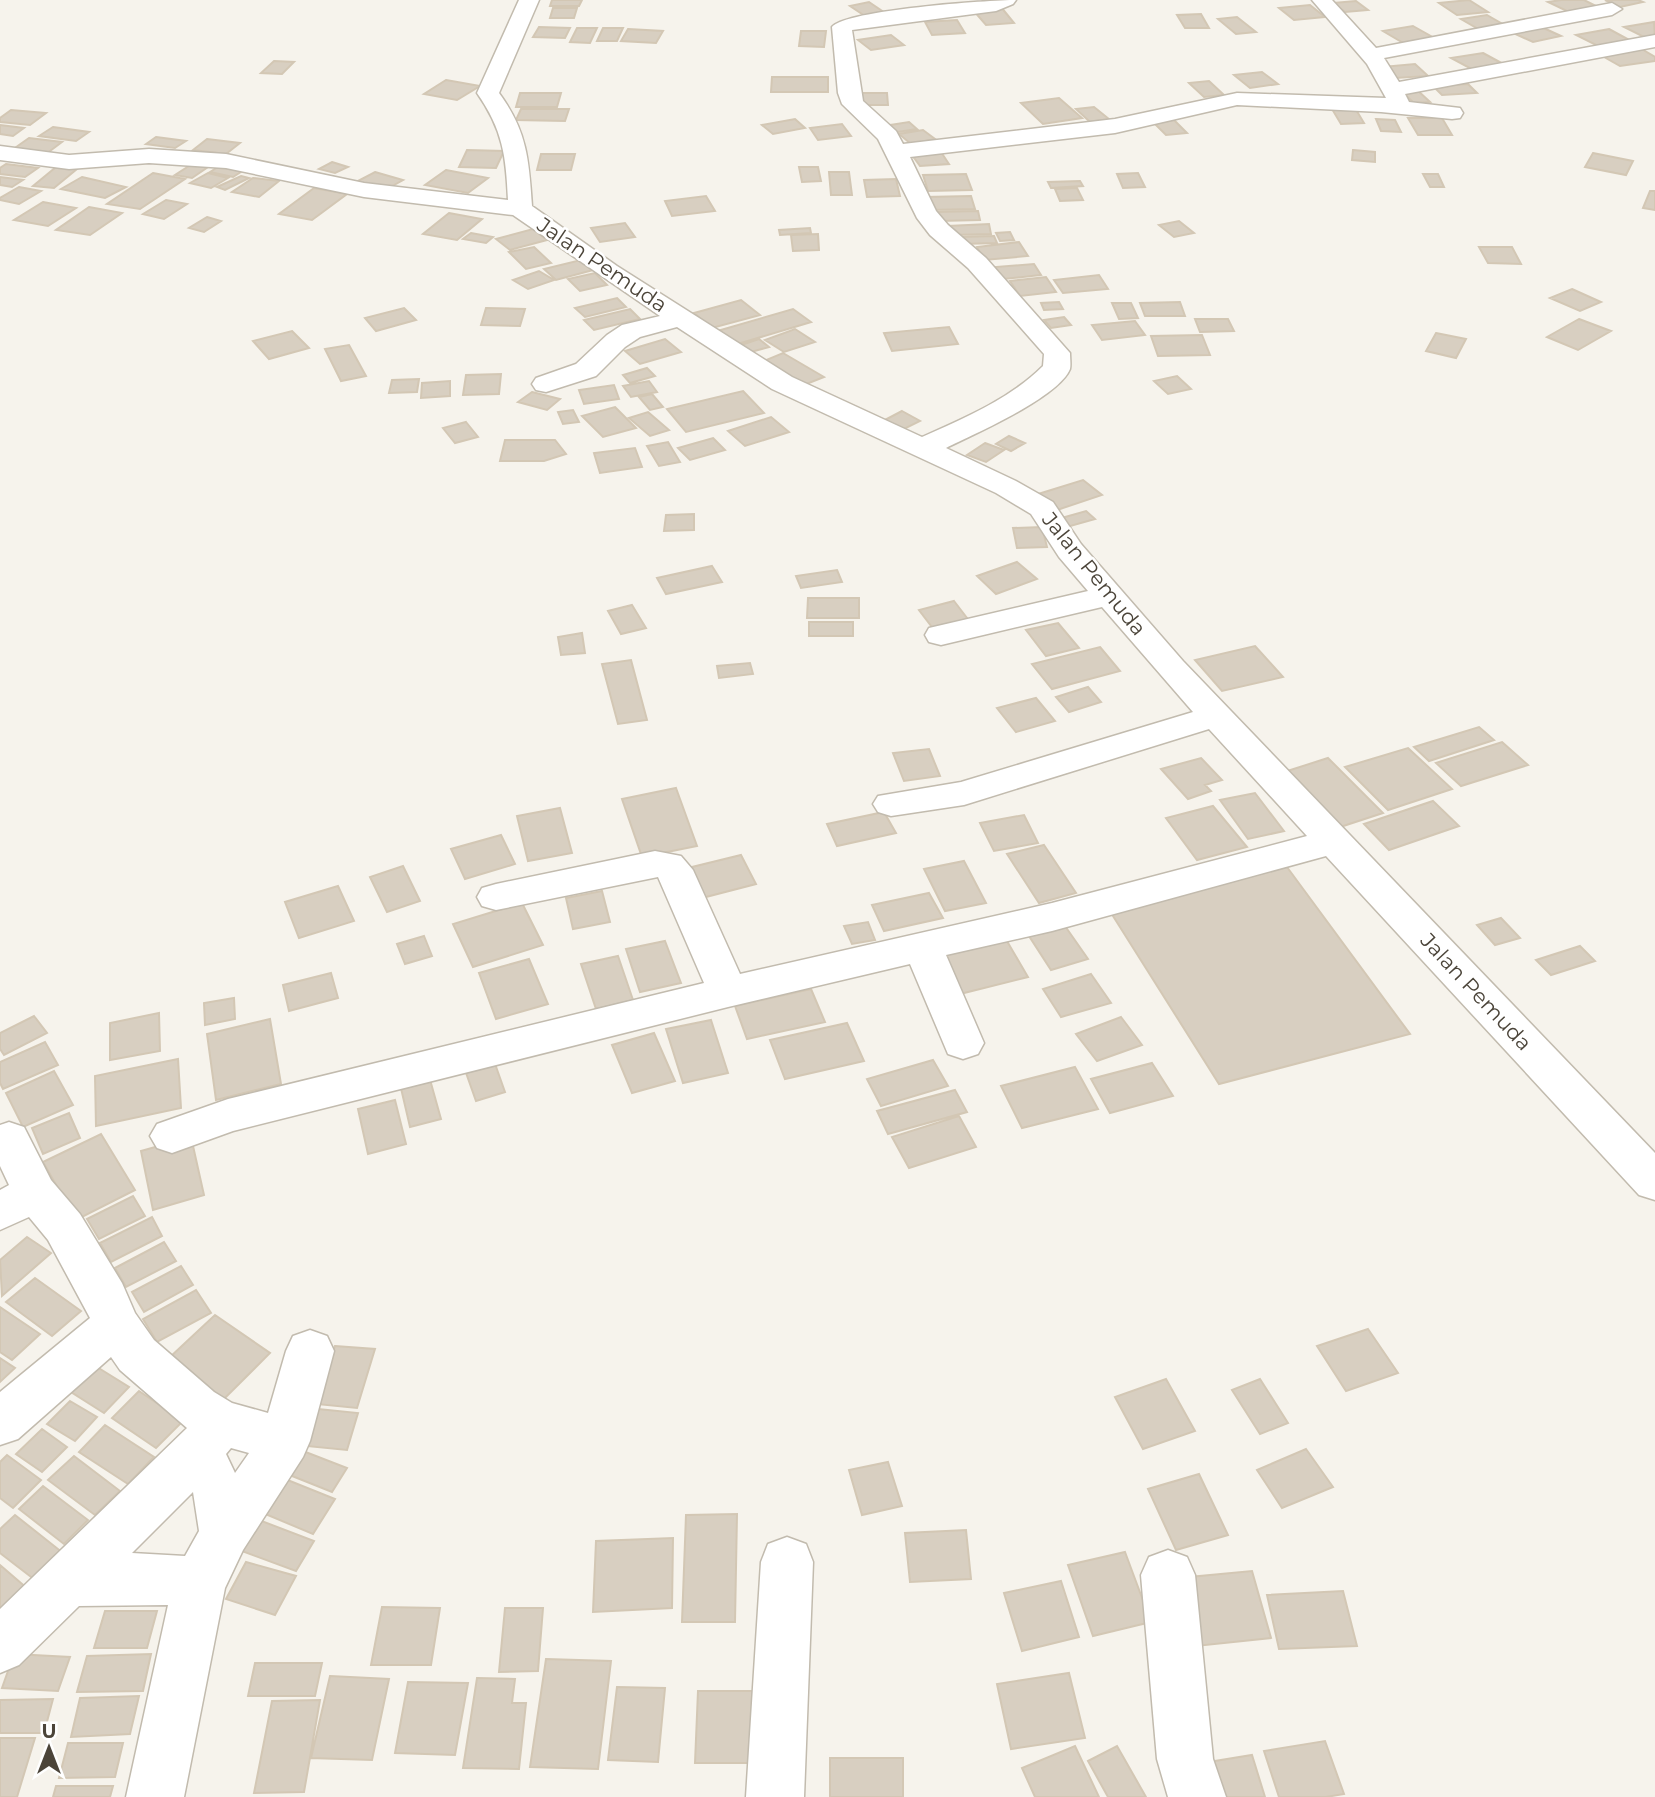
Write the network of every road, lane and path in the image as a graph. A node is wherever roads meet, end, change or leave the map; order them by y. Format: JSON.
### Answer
{"nodes":[{"id":1,"x":528,"y":0,"type":"edge"},
{"id":2,"x":1006,"y":0,"type":"edge"},
{"id":3,"x":1322,"y":0,"type":"edge"},
{"id":4,"x":1612,"y":9,"type":"dead end"},
{"id":5,"x":1655,"y":41,"type":"edge"},
{"id":6,"x":1370,"y":55,"type":"junction"},
{"id":7,"x":1394,"y":89,"type":"junction"},
{"id":8,"x":1378,"y":106,"type":"junction"},
{"id":9,"x":1452,"y":113,"type":"dead end"},
{"id":10,"x":895,"y":152,"type":"junction"},
{"id":11,"x":0,"y":153,"type":"edge"},
{"id":12,"x":520,"y":209,"type":"junction"},
{"id":13,"x":681,"y":318,"type":"junction"},
{"id":14,"x":546,"y":384,"type":"dead end"},
{"id":15,"x":923,"y":448,"type":"junction"},
{"id":16,"x":1109,"y":596,"type":"junction"},
{"id":17,"x":941,"y":635,"type":"dead end"},
{"id":18,"x":1216,"y":716,"type":"junction"},
{"id":19,"x":891,"y":804,"type":"dead end"},
{"id":20,"x":1334,"y":841,"type":"junction"},
{"id":21,"x":496,"y":897,"type":"dead end"},
{"id":22,"x":923,"y":947,"type":"junction"},
{"id":23,"x":728,"y":992,"type":"junction"},
{"id":24,"x":963,"y":1043,"type":"dead end"},
{"id":25,"x":3,"y":1136,"type":"edge"},
{"id":26,"x":172,"y":1136,"type":"dead end"},
{"id":27,"x":1655,"y":1182,"type":"edge"},
{"id":28,"x":18,"y":1202,"type":"edge"},
{"id":29,"x":116,"y":1324,"type":"junction"},
{"id":30,"x":310,"y":1351,"type":"dead end"},
{"id":31,"x":0,"y":1423,"type":"edge"},
{"id":32,"x":209,"y":1437,"type":"junction"},
{"id":33,"x":285,"y":1441,"type":"junction"},
{"id":34,"x":225,"y":1533,"type":"junction"},
{"id":35,"x":787,"y":1562,"type":"dead end"},
{"id":36,"x":1168,"y":1575,"type":"dead end"},
{"id":37,"x":68,"y":1581,"type":"junction"},
{"id":38,"x":199,"y":1584,"type":"junction"},
{"id":39,"x":0,"y":1646,"type":"edge"},
{"id":40,"x":155,"y":1797,"type":"edge"},
{"id":41,"x":775,"y":1797,"type":"edge"},
{"id":42,"x":1197,"y":1797,"type":"edge"}],
"edges":[{"from":1,"to":12,"type":"street","name":"Jalan Pemuda"},
{"from":2,"to":10,"type":"street"},
{"from":3,"to":6,"type":"street"},
{"from":4,"to":6,"type":"street"},
{"from":5,"to":7,"type":"street"},
{"from":6,"to":7,"type":"street"},
{"from":7,"to":8,"type":"street"},
{"from":8,"to":9,"type":"street"},
{"from":8,"to":10,"type":"street"},
{"from":10,"to":15,"type":"street"},
{"from":11,"to":12,"type":"street"},
{"from":12,"to":13,"type":"street","name":"Jalan Pemuda"},
{"from":13,"to":14,"type":"street"},
{"from":13,"to":15,"type":"street","name":"Jalan Pemuda"},
{"from":15,"to":16,"type":"street","name":"Jalan Pemuda"},
{"from":16,"to":17,"type":"street"},
{"from":16,"to":18,"type":"street","name":"Jalan Pemuda"},
{"from":18,"to":19,"type":"street"},
{"from":18,"to":20,"type":"street","name":"Jalan Pemuda"},
{"from":20,"to":22,"type":"street"},
{"from":20,"to":27,"type":"street","name":"Jalan Pemuda"},
{"from":21,"to":23,"type":"street"},
{"from":22,"to":23,"type":"street"},
{"from":22,"to":24,"type":"street"},
{"from":23,"to":26,"type":"street"},
{"from":25,"to":28,"type":"street"},
{"from":28,"to":29,"type":"street"},
{"from":29,"to":31,"type":"street"},
{"from":29,"to":32,"type":"street"},
{"from":30,"to":33,"type":"street"},
{"from":32,"to":33,"type":"street"},
{"from":32,"to":34,"type":"street"},
{"from":32,"to":37,"type":"street"},
{"from":33,"to":34,"type":"street"},
{"from":34,"to":38,"type":"street"},
{"from":35,"to":41,"type":"street"},
{"from":36,"to":42,"type":"street"},
{"from":37,"to":38,"type":"street"},
{"from":37,"to":39,"type":"street"},
{"from":38,"to":40,"type":"street"}]}
